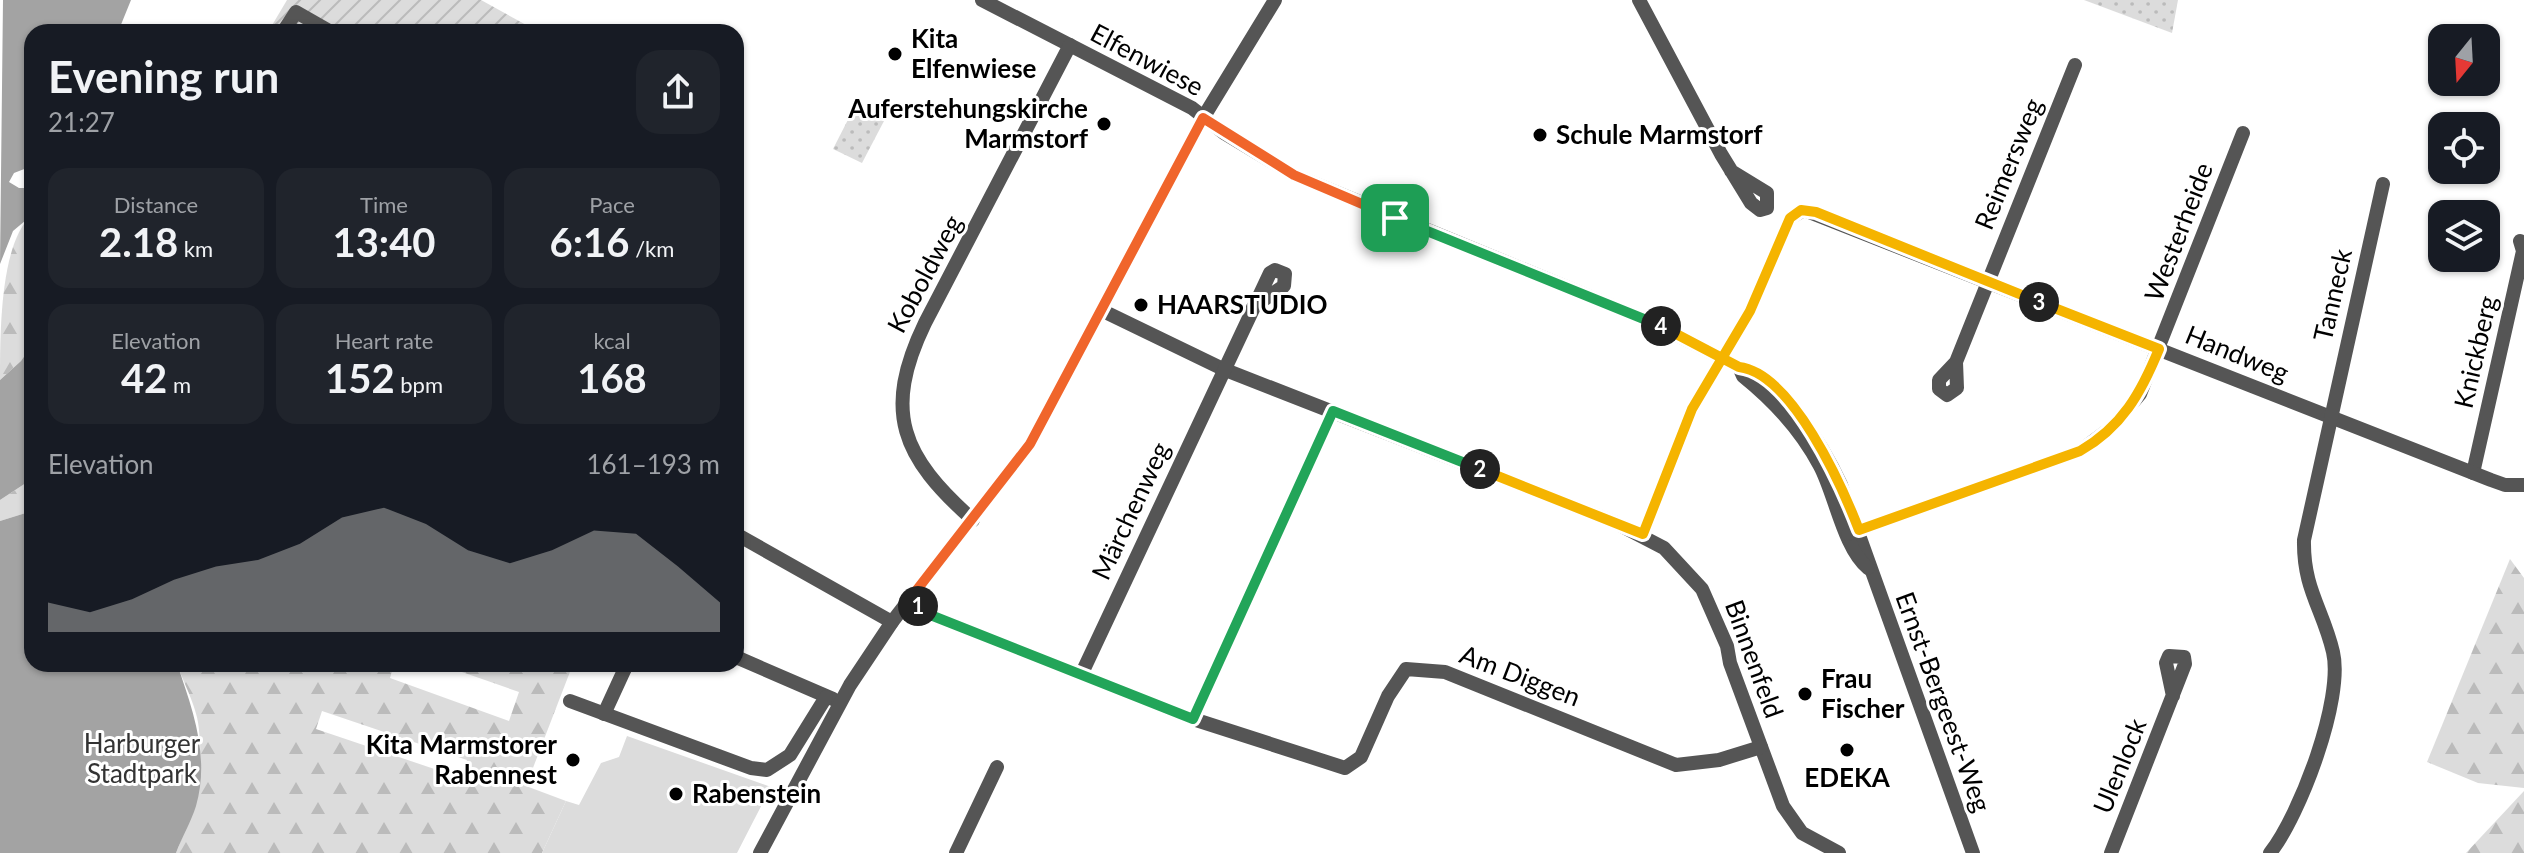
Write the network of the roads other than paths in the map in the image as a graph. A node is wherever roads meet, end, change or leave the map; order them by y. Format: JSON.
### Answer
{"nodes":[{"id":1,"x":982,"y":0,"type":"edge"},
{"id":2,"x":1275,"y":0,"type":"edge"},
{"id":3,"x":1639,"y":0,"type":"edge"},
{"id":4,"x":1002,"y":5,"type":"edge"},
{"id":5,"x":288,"y":24,"type":"edge"},
{"id":6,"x":317,"y":24,"type":"edge"},
{"id":7,"x":1070,"y":45,"type":"junction"},
{"id":8,"x":2075,"y":65,"type":"dead end"},
{"id":9,"x":1203,"y":118,"type":"junction"},
{"id":10,"x":2243,"y":133,"type":"dead end"},
{"id":11,"x":1731,"y":171,"type":"dead end"},
{"id":12,"x":2383,"y":184,"type":"dead end"},
{"id":13,"x":2520,"y":241,"type":"dead end"},
{"id":14,"x":1987,"y":281,"type":"junction"},
{"id":15,"x":1253,"y":307,"type":"dead end"},
{"id":16,"x":1101,"y":310,"type":"junction"},
{"id":17,"x":2159,"y":349,"type":"junction"},
{"id":18,"x":1724,"y":357,"type":"junction"},
{"id":19,"x":1956,"y":362,"type":"dead end"},
{"id":20,"x":1223,"y":369,"type":"junction"},
{"id":21,"x":1333,"y":411,"type":"junction"},
{"id":22,"x":2330,"y":417,"type":"junction"},
{"id":23,"x":2473,"y":473,"type":"junction"},
{"id":24,"x":2524,"y":485,"type":"edge"},
{"id":25,"x":973,"y":520,"type":"junction"},
{"id":26,"x":1854,"y":532,"type":"junction"},
{"id":27,"x":1643,"y":534,"type":"junction"},
{"id":28,"x":744,"y":539,"type":"edge"},
{"id":29,"x":909,"y":600,"type":"junction"},
{"id":30,"x":892,"y":622,"type":"junction"},
{"id":31,"x":744,"y":661,"type":"edge"},
{"id":32,"x":623,"y":672,"type":"edge"},
{"id":33,"x":1082,"y":673,"type":"junction"},
{"id":34,"x":2173,"y":696,"type":"dead end"},
{"id":35,"x":833,"y":700,"type":"junction"},
{"id":36,"x":570,"y":701,"type":"dead end"},
{"id":37,"x":604,"y":714,"type":"junction"},
{"id":38,"x":1193,"y":719,"type":"junction"},
{"id":39,"x":1761,"y":747,"type":"junction"},
{"id":40,"x":997,"y":767,"type":"dead end"},
{"id":41,"x":760,"y":853,"type":"edge"},
{"id":42,"x":956,"y":853,"type":"edge"},
{"id":43,"x":1839,"y":853,"type":"edge"},
{"id":44,"x":1973,"y":853,"type":"edge"},
{"id":45,"x":2111,"y":853,"type":"edge"},
{"id":46,"x":2270,"y":853,"type":"edge"}],
"edges":[{"from":1,"to":4,"type":"street","name":"Elfenwiese"},
{"from":2,"to":9,"type":"street"},
{"from":3,"to":11,"type":"street"},
{"from":4,"to":7,"type":"street","name":"Elfenwiese"},
{"from":5,"to":6,"type":"street"},
{"from":7,"to":9,"type":"street","name":"Elfenwiese"},
{"from":7,"to":25,"type":"street","name":"Koboldweg"},
{"from":8,"to":14,"type":"street","name":"Reimersweg"},
{"from":9,"to":16,"type":"street"},
{"from":9,"to":18,"type":"street","name":"Ernst-Bergeest-Weg"},
{"from":10,"to":17,"type":"street","name":"Westerheide"},
{"from":12,"to":22,"type":"street","name":"Tanneck"},
{"from":13,"to":23,"type":"street","name":"Knickberg"},
{"from":14,"to":17,"type":"street","name":"Handweg"},
{"from":14,"to":18,"type":"street","name":"Handweg"},
{"from":14,"to":19,"type":"street","name":"Reimersweg"},
{"from":15,"to":20,"type":"street","name":"Märchenweg"},
{"from":16,"to":20,"type":"street","name":"Binnenfeld"},
{"from":16,"to":25,"type":"street"},
{"from":17,"to":22,"type":"street","name":"Handweg"},
{"from":17,"to":26,"type":"street","name":"Westerheide"},
{"from":18,"to":26,"type":"street","name":"Ernst-Bergeest-Weg"},
{"from":18,"to":27,"type":"street"},
{"from":20,"to":21,"type":"street","name":"Binnenfeld"},
{"from":20,"to":33,"type":"street","name":"Märchenweg"},
{"from":21,"to":27,"type":"street","name":"Binnenfeld"},
{"from":21,"to":38,"type":"street"},
{"from":22,"to":23,"type":"street","name":"Handweg"},
{"from":22,"to":46,"type":"street","name":"Tanneck"},
{"from":23,"to":24,"type":"street","name":"Handweg"},
{"from":25,"to":29,"type":"street"},
{"from":26,"to":44,"type":"street","name":"Ernst-Bergeest-Weg"},
{"from":27,"to":39,"type":"street","name":"Binnenfeld"},
{"from":28,"to":30,"type":"street"},
{"from":29,"to":30,"type":"street"},
{"from":29,"to":33,"type":"street","name":"Am Diggen"},
{"from":30,"to":35,"type":"street"},
{"from":31,"to":35,"type":"street"},
{"from":32,"to":37,"type":"street"},
{"from":33,"to":38,"type":"street","name":"Am Diggen"},
{"from":34,"to":45,"type":"street","name":"Ulenlock"},
{"from":35,"to":37,"type":"street"},
{"from":35,"to":41,"type":"street"},
{"from":36,"to":37,"type":"street"},
{"from":38,"to":39,"type":"street","name":"Am Diggen"},
{"from":39,"to":43,"type":"street","name":"Binnenfeld"},
{"from":40,"to":42,"type":"street"}]}
